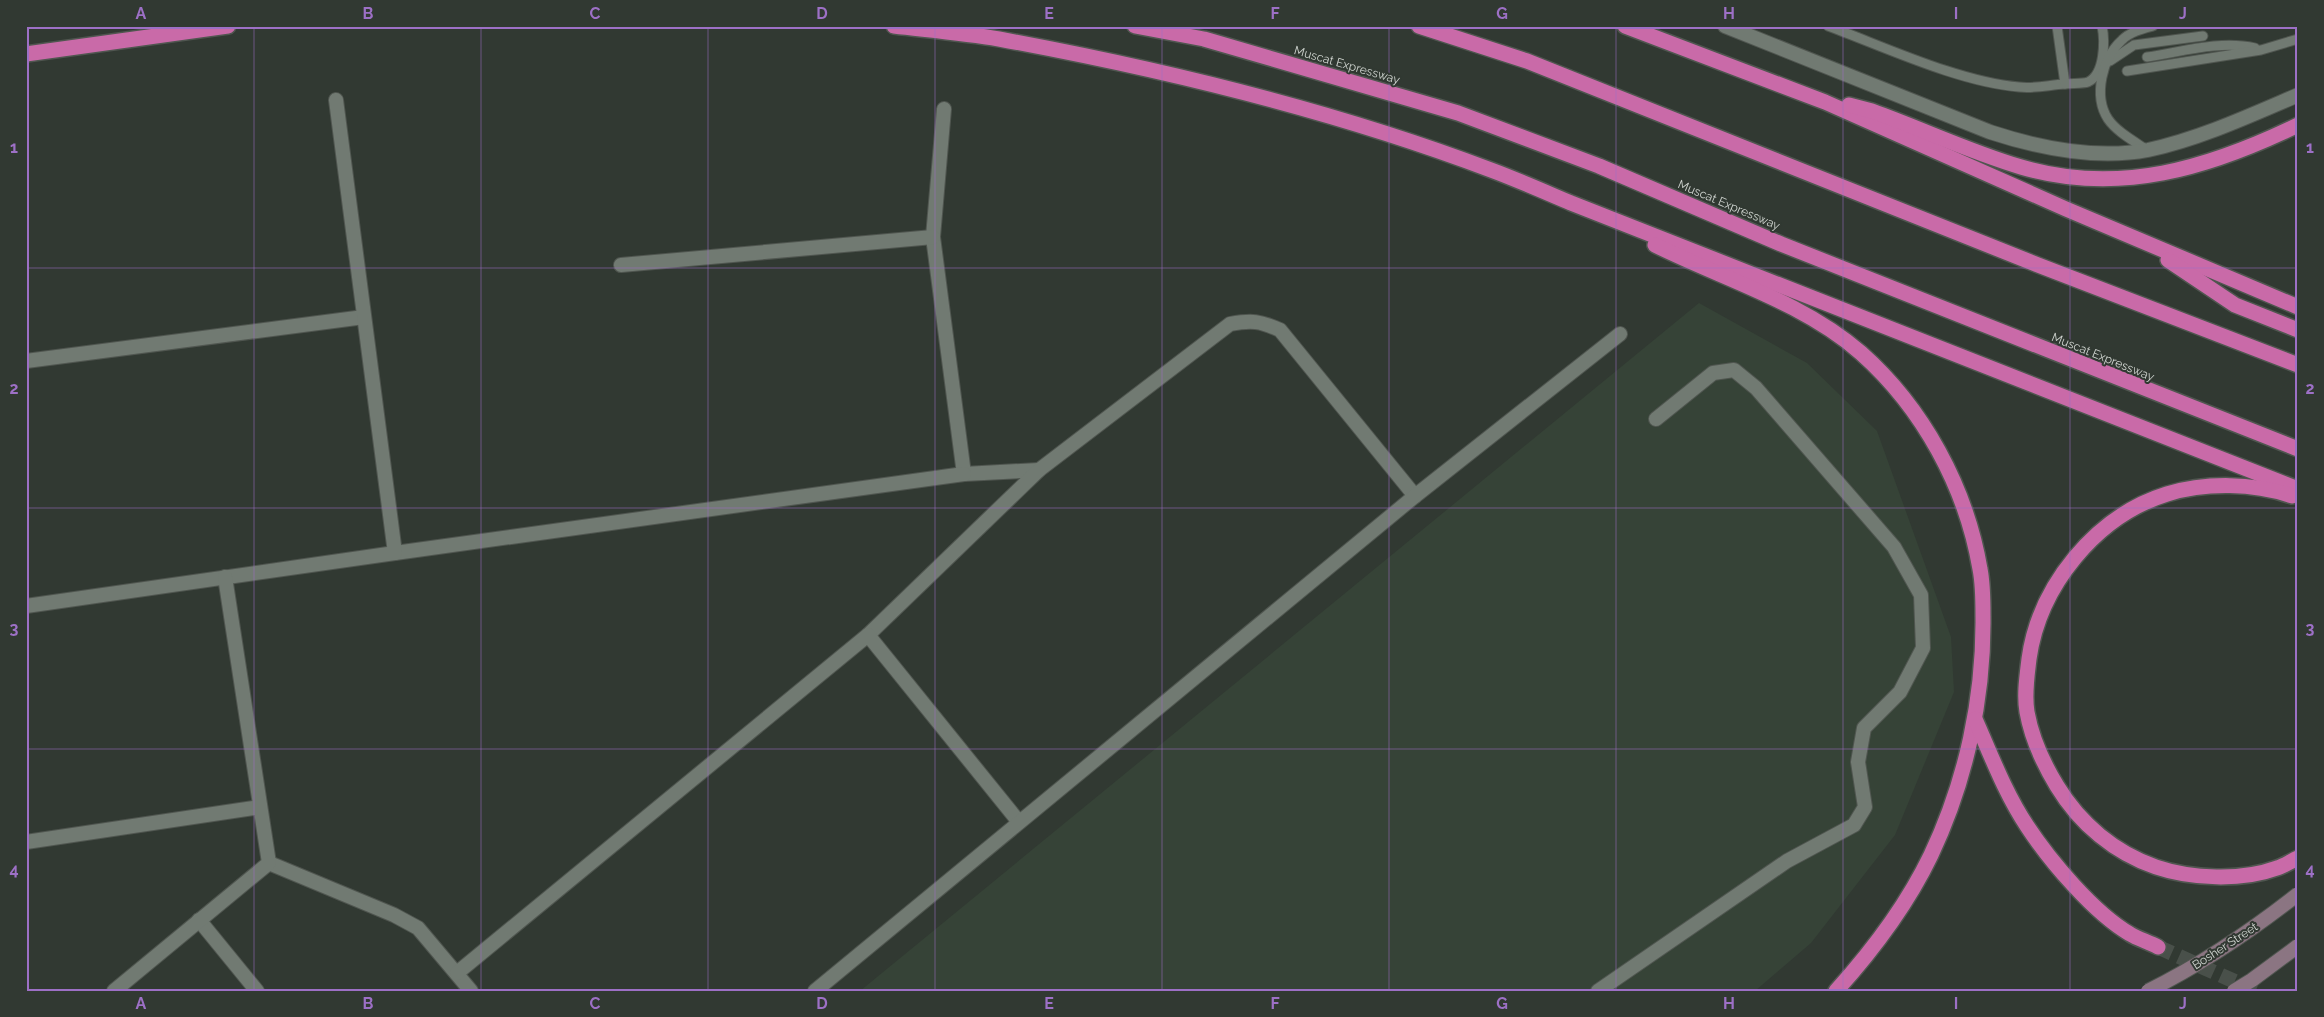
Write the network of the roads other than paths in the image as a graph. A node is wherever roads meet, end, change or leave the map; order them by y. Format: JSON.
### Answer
{"nodes":[{"id":1,"x":228,"y":26,"type":"edge"},
{"id":2,"x":894,"y":26,"type":"edge"},
{"id":3,"x":1135,"y":26,"type":"edge"},
{"id":4,"x":1419,"y":26,"type":"edge"},
{"id":5,"x":1625,"y":26,"type":"edge"},
{"id":6,"x":1725,"y":26,"type":"edge"},
{"id":7,"x":1828,"y":26,"type":"edge"},
{"id":8,"x":2057,"y":26,"type":"edge"},
{"id":9,"x":2102,"y":26,"type":"edge"},
{"id":10,"x":2147,"y":27,"type":"edge"},
{"id":11,"x":2203,"y":36,"type":"dead end"},
{"id":12,"x":2298,"y":39,"type":"edge"},
{"id":13,"x":2261,"y":50,"type":"junction"},
{"id":14,"x":26,"y":54,"type":"edge"},
{"id":15,"x":2146,"y":57,"type":"dead end"},
{"id":16,"x":2107,"y":65,"type":"junction"},
{"id":17,"x":2127,"y":71,"type":"dead end"},
{"id":18,"x":2064,"y":84,"type":"junction"},
{"id":19,"x":2298,"y":96,"type":"edge"},
{"id":20,"x":336,"y":100,"type":"dead end"},
{"id":21,"x":1825,"y":102,"type":"junction"},
{"id":22,"x":944,"y":110,"type":"dead end"},
{"id":23,"x":2298,"y":125,"type":"edge"},
{"id":24,"x":2147,"y":150,"type":"junction"},
{"id":25,"x":1571,"y":203,"type":"junction"},
{"id":26,"x":933,"y":237,"type":"junction"},
{"id":27,"x":2138,"y":240,"type":"junction"},
{"id":28,"x":621,"y":265,"type":"dead end"},
{"id":29,"x":2298,"y":307,"type":"edge"},
{"id":30,"x":364,"y":317,"type":"junction"},
{"id":31,"x":2298,"y":330,"type":"edge"},
{"id":32,"x":1620,"y":334,"type":"dead end"},
{"id":33,"x":26,"y":361,"type":"edge"},
{"id":34,"x":2298,"y":365,"type":"edge"},
{"id":35,"x":1656,"y":419,"type":"dead end"},
{"id":36,"x":2298,"y":450,"type":"edge"},
{"id":37,"x":1039,"y":470,"type":"junction"},
{"id":38,"x":964,"y":474,"type":"junction"},
{"id":39,"x":2298,"y":489,"type":"edge"},
{"id":40,"x":1415,"y":496,"type":"junction"},
{"id":41,"x":2298,"y":498,"type":"edge"},
{"id":42,"x":395,"y":552,"type":"junction"},
{"id":43,"x":225,"y":577,"type":"junction"},
{"id":44,"x":26,"y":606,"type":"edge"},
{"id":45,"x":868,"y":635,"type":"junction"},
{"id":46,"x":1975,"y":719,"type":"junction"},
{"id":47,"x":260,"y":807,"type":"junction"},
{"id":48,"x":1020,"y":822,"type":"junction"},
{"id":49,"x":26,"y":842,"type":"edge"},
{"id":50,"x":2298,"y":858,"type":"edge"},
{"id":51,"x":269,"y":863,"type":"junction"},
{"id":52,"x":2298,"y":894,"type":"edge"},
{"id":53,"x":199,"y":920,"type":"junction"},
{"id":54,"x":2298,"y":946,"type":"edge"},
{"id":55,"x":2158,"y":947,"type":"tunnel mouth"},
{"id":56,"x":457,"y":974,"type":"junction"},
{"id":57,"x":114,"y":991,"type":"edge"},
{"id":58,"x":257,"y":991,"type":"edge"},
{"id":59,"x":471,"y":991,"type":"edge"},
{"id":60,"x":815,"y":991,"type":"edge"},
{"id":61,"x":1598,"y":991,"type":"edge"},
{"id":62,"x":1836,"y":991,"type":"edge"},
{"id":63,"x":2148,"y":991,"type":"edge"},
{"id":64,"x":2234,"y":991,"type":"edge"}],
"edges":[{"from":1,"to":14,"type":"highway"},
{"from":2,"to":25,"type":"highway"},
{"from":3,"to":36,"type":"highway","name":"Muscat Expressway"},
{"from":4,"to":34,"type":"highway"},
{"from":5,"to":21,"type":"highway"},
{"from":6,"to":24,"type":"street"},
{"from":7,"to":18,"type":"lane"},
{"from":8,"to":18,"type":"lane"},
{"from":9,"to":18,"type":"lane"},
{"from":10,"to":16,"type":"lane"},
{"from":11,"to":16,"type":"lane"},
{"from":12,"to":13,"type":"lane"},
{"from":13,"to":15,"type":"lane"},
{"from":13,"to":17,"type":"lane"},
{"from":16,"to":24,"type":"lane"},
{"from":19,"to":24,"type":"street"},
{"from":20,"to":30,"type":"street"},
{"from":21,"to":23,"type":"highway"},
{"from":21,"to":27,"type":"highway"},
{"from":22,"to":26,"type":"street"},
{"from":25,"to":39,"type":"highway"},
{"from":25,"to":46,"type":"highway"},
{"from":26,"to":28,"type":"street"},
{"from":26,"to":38,"type":"street"},
{"from":27,"to":29,"type":"highway"},
{"from":27,"to":31,"type":"highway"},
{"from":30,"to":33,"type":"street"},
{"from":30,"to":42,"type":"street"},
{"from":32,"to":40,"type":"street"},
{"from":35,"to":61,"type":"street"},
{"from":37,"to":38,"type":"street"},
{"from":37,"to":40,"type":"street"},
{"from":37,"to":45,"type":"street"},
{"from":38,"to":42,"type":"street"},
{"from":40,"to":48,"type":"street"},
{"from":41,"to":50,"type":"highway"},
{"from":42,"to":43,"type":"street"},
{"from":43,"to":44,"type":"street"},
{"from":43,"to":47,"type":"street"},
{"from":45,"to":48,"type":"street"},
{"from":45,"to":56,"type":"street"},
{"from":46,"to":55,"type":"highway"},
{"from":46,"to":62,"type":"highway"},
{"from":47,"to":49,"type":"street"},
{"from":47,"to":51,"type":"street"},
{"from":48,"to":60,"type":"street"},
{"from":51,"to":53,"type":"street"},
{"from":51,"to":56,"type":"street"},
{"from":52,"to":63,"type":"main road","name":"Bosher Street","bridge":true},
{"from":53,"to":57,"type":"street"},
{"from":53,"to":58,"type":"street"},
{"from":54,"to":64,"type":"main road","bridge":true},
{"from":56,"to":59,"type":"street"}]}
